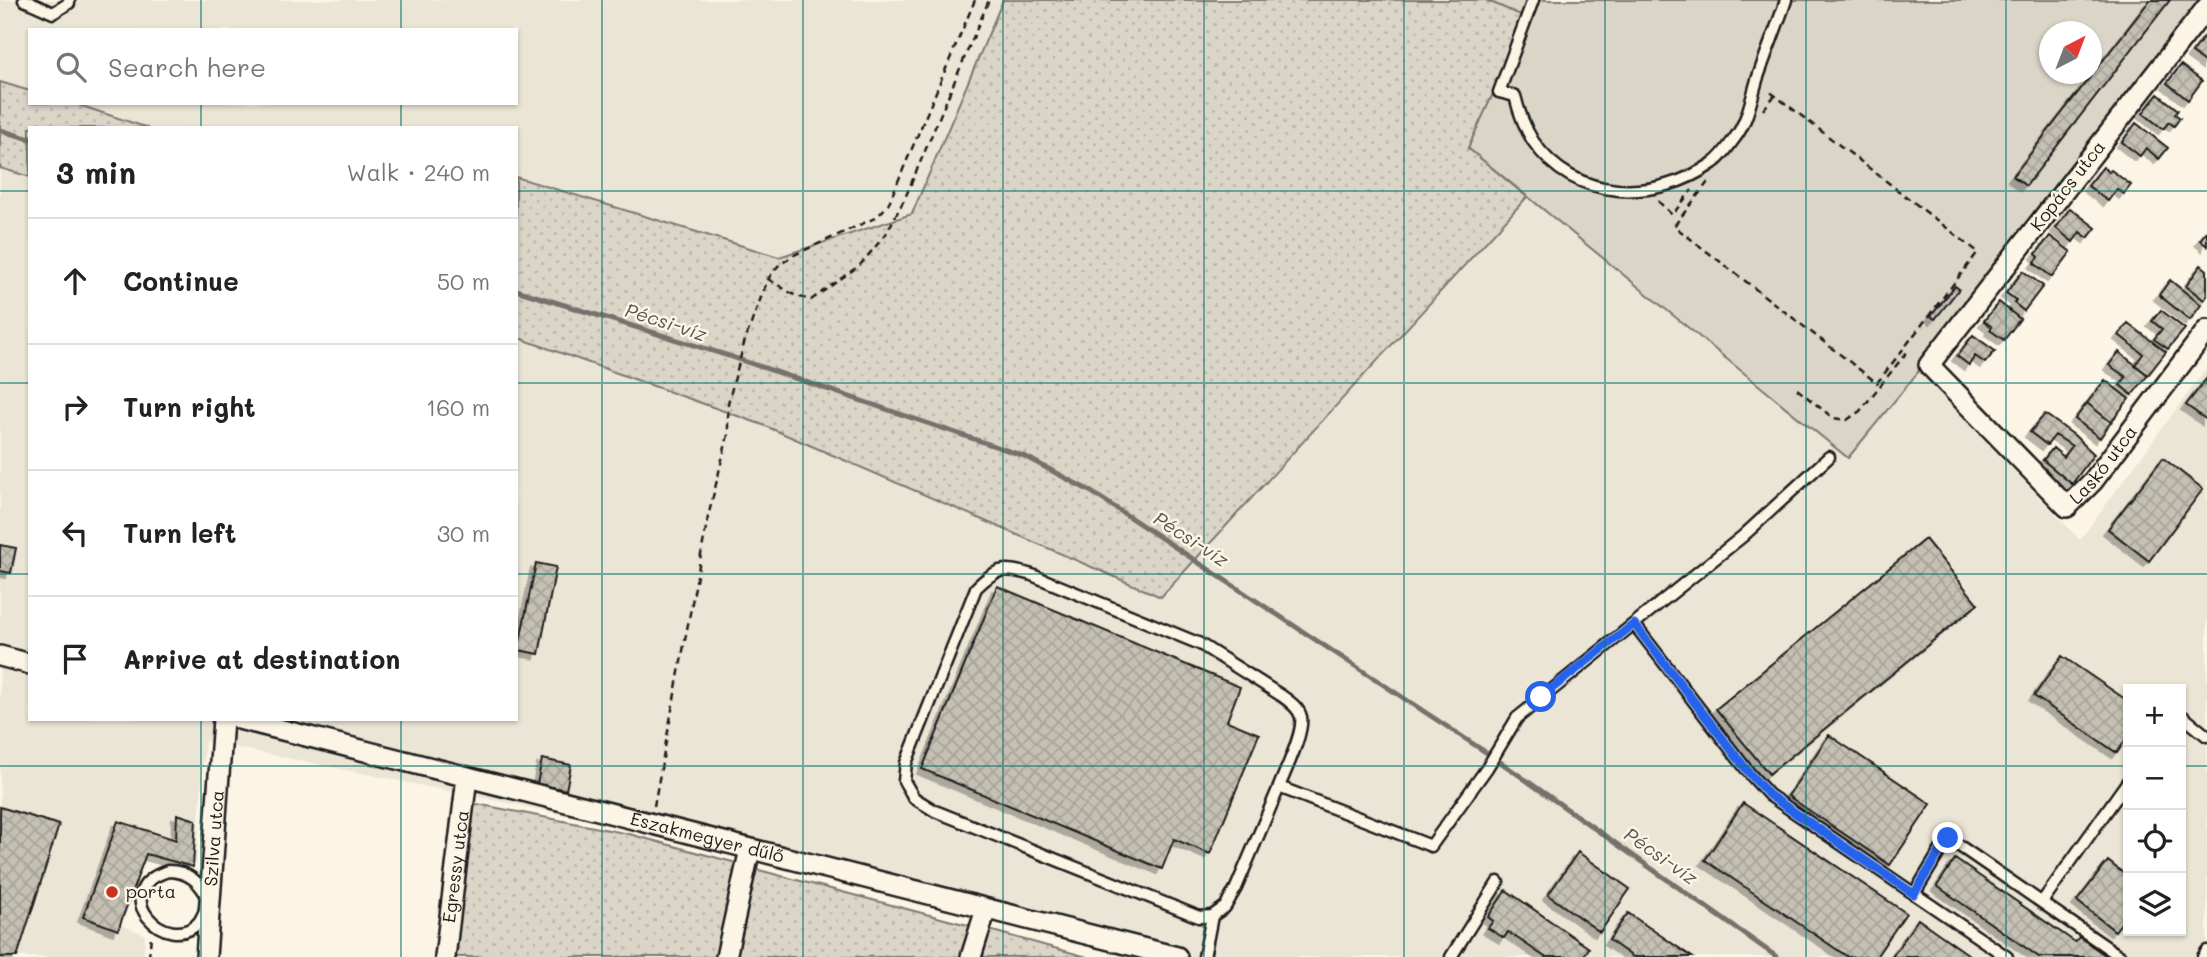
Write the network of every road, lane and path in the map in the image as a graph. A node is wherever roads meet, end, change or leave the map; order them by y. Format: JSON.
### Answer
{"nodes":[{"id":1,"x":24,"y":0,"type":"edge"},
{"id":2,"x":69,"y":0,"type":"edge"},
{"id":3,"x":975,"y":0,"type":"edge"},
{"id":4,"x":989,"y":0,"type":"edge"},
{"id":5,"x":1533,"y":0,"type":"edge"},
{"id":6,"x":1786,"y":0,"type":"edge"},
{"id":7,"x":2207,"y":7,"type":"edge"},
{"id":8,"x":1756,"y":82,"type":"junction"},
{"id":9,"x":1775,"y":95,"type":"junction"},
{"id":10,"x":1758,"y":117,"type":"dead end"},
{"id":11,"x":1708,"y":182,"type":"dead end"},
{"id":12,"x":768,"y":279,"type":"junction"},
{"id":13,"x":2207,"y":330,"type":"edge"},
{"id":14,"x":1903,"y":349,"type":"junction"},
{"id":15,"x":1907,"y":352,"type":"junction"},
{"id":16,"x":1921,"y":361,"type":"junction"},
{"id":17,"x":1797,"y":389,"type":"dead end"},
{"id":18,"x":1829,"y":457,"type":"dead end"},
{"id":19,"x":1634,"y":624,"type":"junction"},
{"id":20,"x":0,"y":656,"type":"edge"},
{"id":21,"x":28,"y":663,"type":"edge"},
{"id":22,"x":2186,"y":719,"type":"edge"},
{"id":23,"x":247,"y":721,"type":"edge"},
{"id":24,"x":220,"y":728,"type":"edge"},
{"id":25,"x":2207,"y":736,"type":"edge"},
{"id":26,"x":467,"y":777,"type":"junction"},
{"id":27,"x":1279,"y":787,"type":"junction"},
{"id":28,"x":2123,"y":788,"type":"edge"},
{"id":29,"x":652,"y":817,"type":"dead end"},
{"id":30,"x":750,"y":849,"type":"junction"},
{"id":31,"x":1498,"y":882,"type":"dead end"},
{"id":32,"x":1914,"y":894,"type":"junction"},
{"id":33,"x":209,"y":902,"type":"junction"},
{"id":34,"x":2042,"y":902,"type":"junction"},
{"id":35,"x":986,"y":909,"type":"junction"},
{"id":36,"x":1212,"y":916,"type":"junction"},
{"id":37,"x":152,"y":928,"type":"junction"},
{"id":38,"x":2207,"y":951,"type":"edge"},
{"id":39,"x":149,"y":957,"type":"edge"},
{"id":40,"x":206,"y":957,"type":"edge"},
{"id":41,"x":445,"y":957,"type":"edge"},
{"id":42,"x":726,"y":957,"type":"edge"},
{"id":43,"x":971,"y":957,"type":"edge"},
{"id":44,"x":1177,"y":957,"type":"edge"},
{"id":45,"x":1204,"y":957,"type":"edge"},
{"id":46,"x":1451,"y":957,"type":"edge"},
{"id":47,"x":2007,"y":957,"type":"edge"},
{"id":48,"x":2121,"y":957,"type":"edge"},
{"id":49,"x":2203,"y":957,"type":"edge"}],
"edges":[{"from":1,"to":2,"type":"lane"},
{"from":3,"to":12,"type":"path"},
{"from":4,"to":12,"type":"path"},
{"from":5,"to":8,"type":"lane"},
{"from":6,"to":8,"type":"lane"},
{"from":7,"to":16,"type":"street","name":"Kopács utca"},
{"from":8,"to":9,"type":"path"},
{"from":9,"to":10,"type":"path"},
{"from":9,"to":14,"type":"path"},
{"from":11,"to":14,"type":"path"},
{"from":12,"to":29,"type":"path"},
{"from":13,"to":16,"type":"street","name":"Laskó utca"},
{"from":14,"to":15,"type":"path"},
{"from":15,"to":16,"type":"path"},
{"from":15,"to":17,"type":"path"},
{"from":18,"to":19,"type":"lane"},
{"from":19,"to":27,"type":"lane"},
{"from":19,"to":32,"type":"lane"},
{"from":20,"to":21,"type":"street"},
{"from":22,"to":25,"type":"lane"},
{"from":23,"to":26,"type":"street","name":"Északmegyer dűlő"},
{"from":24,"to":33,"type":"street","name":"Szilva utca"},
{"from":26,"to":30,"type":"street","name":"Északmegyer dűlő"},
{"from":26,"to":41,"type":"street","name":"Egressy utca"},
{"from":27,"to":36,"type":"lane"},
{"from":27,"to":36,"type":"lane"},
{"from":28,"to":34,"type":"lane"},
{"from":30,"to":35,"type":"street","name":"Északmegyer dűlő"},
{"from":30,"to":42,"type":"street"},
{"from":31,"to":46,"type":"lane"},
{"from":32,"to":34,"type":"lane"},
{"from":32,"to":47,"type":"lane"},
{"from":33,"to":37,"type":"lane"},
{"from":33,"to":37,"type":"lane"},
{"from":33,"to":40,"type":"street","name":"Szilva utca"},
{"from":34,"to":48,"type":"lane"},
{"from":35,"to":43,"type":"street"},
{"from":35,"to":44,"type":"street","name":"Északmegyer dűlő"},
{"from":36,"to":45,"type":"lane"},
{"from":37,"to":39,"type":"path"},
{"from":38,"to":49,"type":"lane"}]}
